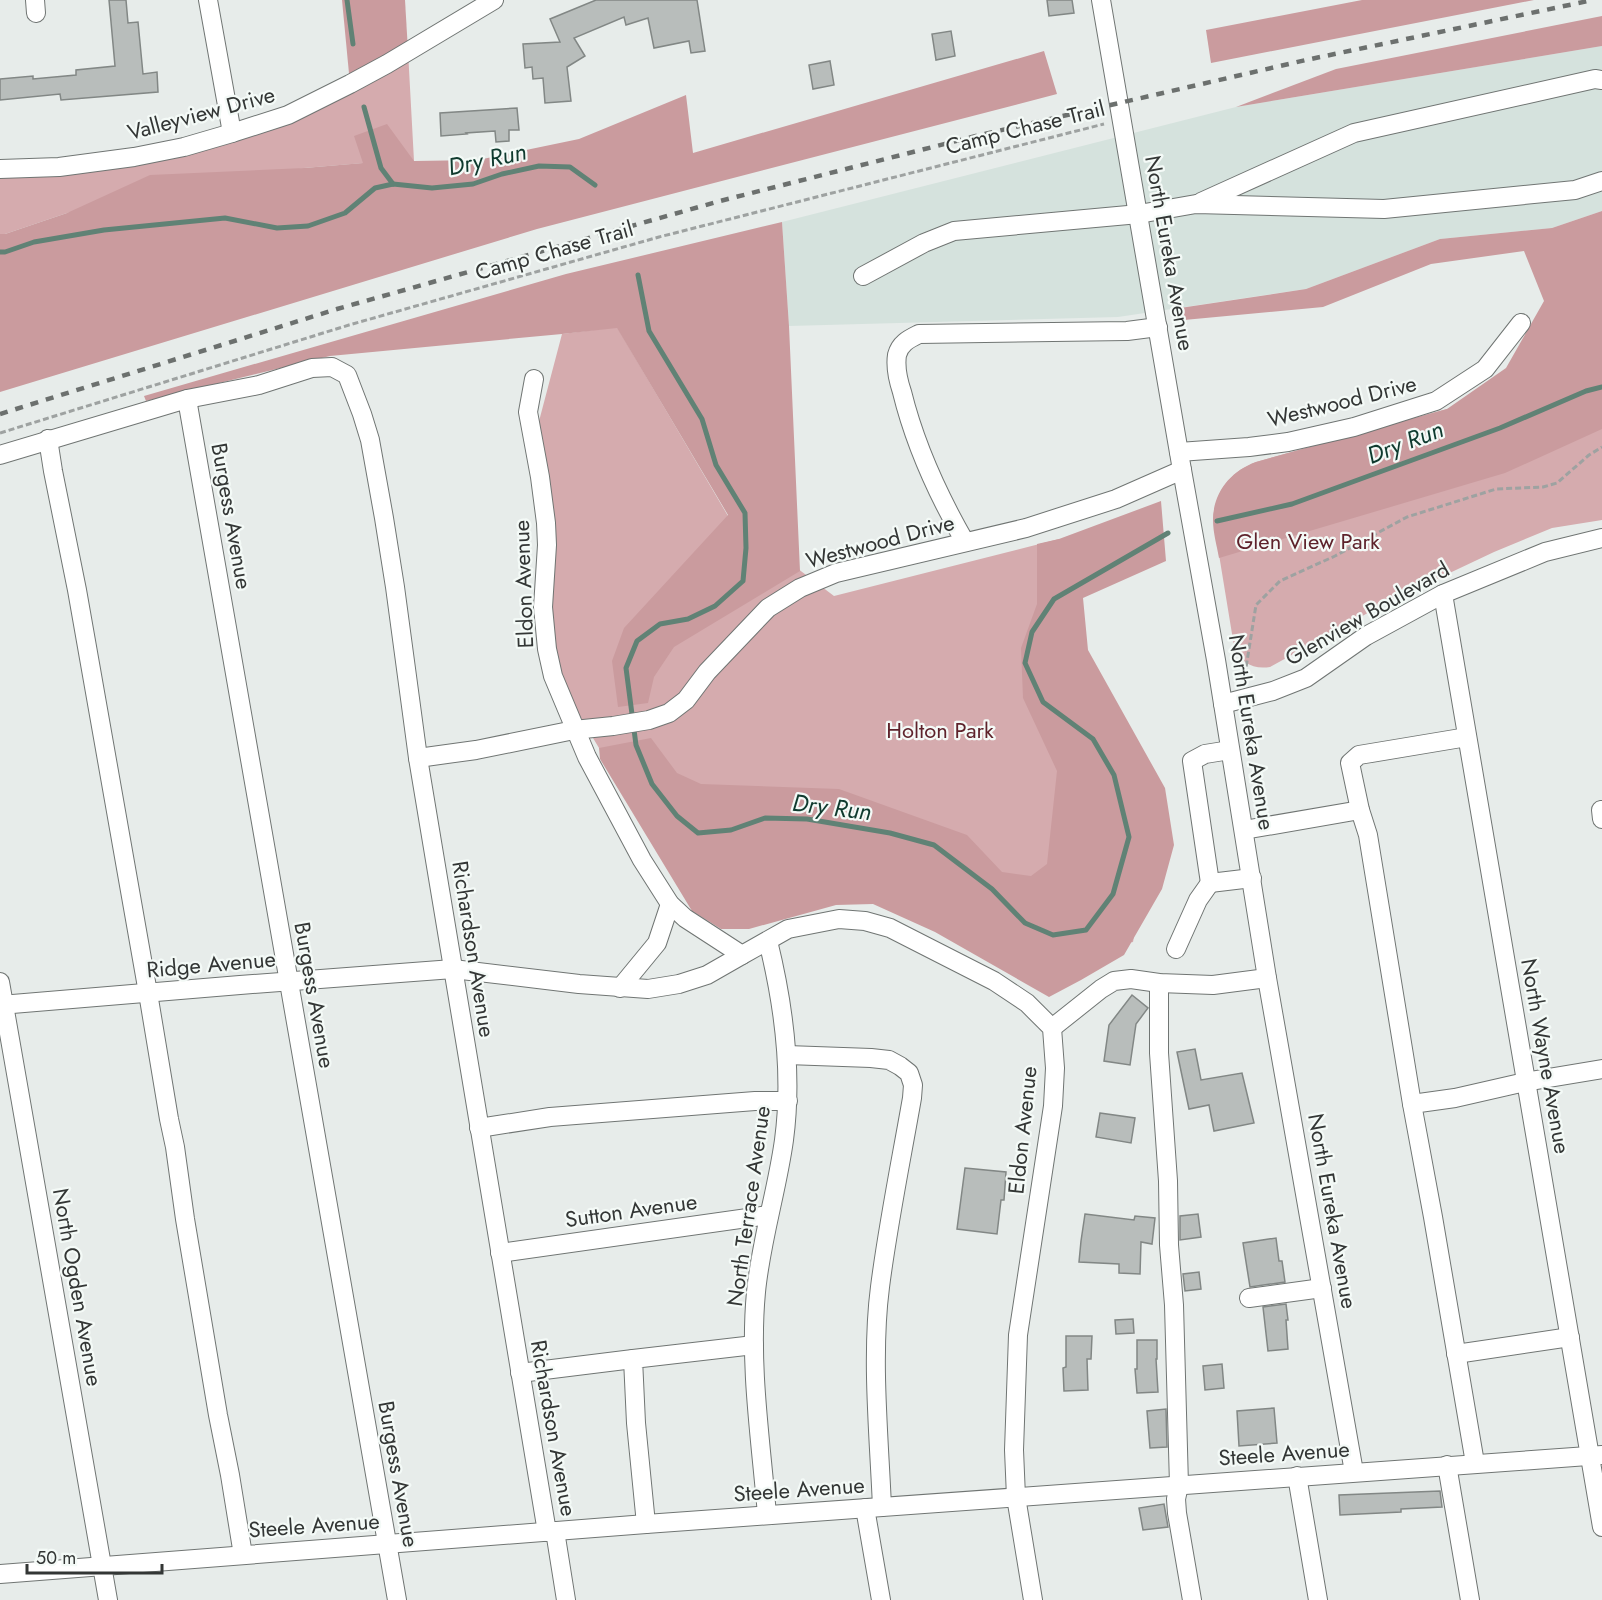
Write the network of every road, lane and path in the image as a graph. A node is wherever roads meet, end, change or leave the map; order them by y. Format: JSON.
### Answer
{"nodes":[{"id":1,"x":208,"y":0,"type":"edge"},
{"id":2,"x":494,"y":0,"type":"edge"},
{"id":3,"x":1101,"y":0,"type":"edge"},
{"id":4,"x":1602,"y":80,"type":"edge"},
{"id":5,"x":1123,"y":120,"type":"junction"},
{"id":6,"x":232,"y":134,"type":"junction"},
{"id":7,"x":0,"y":169,"type":"edge"},
{"id":8,"x":1602,"y":181,"type":"edge"},
{"id":9,"x":1196,"y":204,"type":"junction"},
{"id":10,"x":1139,"y":214,"type":"junction"},
{"id":11,"x":863,"y":276,"type":"dead end"},
{"id":12,"x":1521,"y":322,"type":"dead end"},
{"id":13,"x":1158,"y":327,"type":"junction"},
{"id":14,"x":534,"y":379,"type":"dead end"},
{"id":15,"x":187,"y":399,"type":"junction"},
{"id":16,"x":0,"y":433,"type":"edge"},
{"id":17,"x":48,"y":439,"type":"junction"},
{"id":18,"x":1602,"y":447,"type":"edge"},
{"id":19,"x":0,"y":455,"type":"edge"},
{"id":20,"x":1181,"y":461,"type":"junction"},
{"id":21,"x":1602,"y":538,"type":"edge"},
{"id":22,"x":965,"y":542,"type":"junction"},
{"id":23,"x":1443,"y":594,"type":"junction"},
{"id":24,"x":1220,"y":680,"type":"junction"},
{"id":25,"x":1223,"y":704,"type":"junction"},
{"id":26,"x":574,"y":730,"type":"junction"},
{"id":27,"x":1467,"y":737,"type":"junction"},
{"id":28,"x":1230,"y":750,"type":"junction"},
{"id":29,"x":418,"y":758,"type":"junction"},
{"id":30,"x":1360,"y":810,"type":"junction"},
{"id":31,"x":1244,"y":830,"type":"junction"},
{"id":32,"x":1252,"y":878,"type":"junction"},
{"id":33,"x":1210,"y":883,"type":"junction"},
{"id":34,"x":669,"y":904,"type":"junction"},
{"id":35,"x":768,"y":941,"type":"junction"},
{"id":36,"x":1176,"y":949,"type":"dead end"},
{"id":37,"x":742,"y":955,"type":"junction"},
{"id":38,"x":453,"y":969,"type":"junction"},
{"id":39,"x":1267,"y":978,"type":"junction"},
{"id":40,"x":289,"y":981,"type":"junction"},
{"id":41,"x":0,"y":982,"type":"edge"},
{"id":42,"x":1159,"y":983,"type":"junction"},
{"id":43,"x":620,"y":988,"type":"junction"},
{"id":44,"x":148,"y":993,"type":"junction"},
{"id":45,"x":2,"y":1005,"type":"edge"},
{"id":46,"x":1052,"y":1028,"type":"junction"},
{"id":47,"x":787,"y":1055,"type":"junction"},
{"id":48,"x":1602,"y":1069,"type":"edge"},
{"id":49,"x":1525,"y":1082,"type":"junction"},
{"id":50,"x":788,"y":1101,"type":"junction"},
{"id":51,"x":1412,"y":1104,"type":"junction"},
{"id":52,"x":479,"y":1128,"type":"junction"},
{"id":53,"x":769,"y":1215,"type":"junction"},
{"id":54,"x":500,"y":1253,"type":"junction"},
{"id":55,"x":1322,"y":1288,"type":"junction"},
{"id":56,"x":1249,"y":1298,"type":"dead end"},
{"id":57,"x":1570,"y":1337,"type":"junction"},
{"id":58,"x":754,"y":1345,"type":"junction"},
{"id":59,"x":1456,"y":1354,"type":"junction"},
{"id":60,"x":633,"y":1359,"type":"junction"},
{"id":61,"x":520,"y":1373,"type":"junction"},
{"id":62,"x":1596,"y":1455,"type":"edge"},
{"id":63,"x":1474,"y":1463,"type":"junction"},
{"id":64,"x":1447,"y":1465,"type":"junction"},
{"id":65,"x":1354,"y":1472,"type":"junction"},
{"id":66,"x":1297,"y":1476,"type":"junction"},
{"id":67,"x":1179,"y":1485,"type":"junction"},
{"id":68,"x":1016,"y":1497,"type":"junction"},
{"id":69,"x":874,"y":1507,"type":"junction"},
{"id":70,"x":767,"y":1515,"type":"junction"},
{"id":71,"x":646,"y":1524,"type":"junction"},
{"id":72,"x":1602,"y":1527,"type":"edge"},
{"id":73,"x":551,"y":1531,"type":"junction"},
{"id":74,"x":387,"y":1544,"type":"junction"},
{"id":75,"x":243,"y":1555,"type":"junction"},
{"id":76,"x":102,"y":1566,"type":"junction"},
{"id":77,"x":0,"y":1574,"type":"edge"},
{"id":78,"x":108,"y":1600,"type":"edge"},
{"id":79,"x":396,"y":1600,"type":"edge"},
{"id":80,"x":566,"y":1600,"type":"edge"},
{"id":81,"x":881,"y":1600,"type":"edge"},
{"id":82,"x":1033,"y":1600,"type":"edge"},
{"id":83,"x":1192,"y":1600,"type":"edge"},
{"id":84,"x":1318,"y":1600,"type":"edge"},
{"id":85,"x":1470,"y":1600,"type":"edge"}],
"edges":[{"from":1,"to":6,"type":"street"},
{"from":2,"to":6,"type":"street","name":"Valleyview Drive"},
{"from":3,"to":5,"type":"street","name":"North Eureka Avenue"},
{"from":4,"to":9,"type":"street"},
{"from":5,"to":10,"type":"street","name":"North Eureka Avenue"},
{"from":5,"to":16,"type":"path","name":"Camp Chase Trail"},
{"from":6,"to":7,"type":"street","name":"Valleyview Drive"},
{"from":8,"to":9,"type":"street"},
{"from":9,"to":10,"type":"street"},
{"from":10,"to":11,"type":"street"},
{"from":10,"to":13,"type":"street","name":"North Eureka Avenue"},
{"from":12,"to":20,"type":"street","name":"Westwood Drive"},
{"from":13,"to":20,"type":"street","name":"North Eureka Avenue"},
{"from":13,"to":22,"type":"street"},
{"from":14,"to":26,"type":"street","name":"Eldon Avenue"},
{"from":15,"to":17,"type":"street"},
{"from":15,"to":29,"type":"street","name":"Richardson Avenue"},
{"from":15,"to":40,"type":"street","name":"Burgess Avenue"},
{"from":17,"to":19,"type":"street"},
{"from":17,"to":44,"type":"street"},
{"from":18,"to":24,"type":"path"},
{"from":20,"to":22,"type":"street","name":"Westwood Drive"},
{"from":20,"to":24,"type":"street","name":"North Eureka Avenue"},
{"from":21,"to":23,"type":"street","name":"Glenview Boulevard"},
{"from":22,"to":26,"type":"street","name":"Westwood Drive"},
{"from":23,"to":25,"type":"street","name":"Glenview Boulevard"},
{"from":23,"to":27,"type":"street","name":"North Wayne Avenue"},
{"from":24,"to":25,"type":"street","name":"North Eureka Avenue"},
{"from":25,"to":28,"type":"street","name":"North Eureka Avenue"},
{"from":26,"to":29,"type":"street","name":"Westwood Drive"},
{"from":26,"to":34,"type":"street","name":"Eldon Avenue"},
{"from":27,"to":30,"type":"street"},
{"from":27,"to":49,"type":"street","name":"North Wayne Avenue"},
{"from":28,"to":31,"type":"street","name":"North Eureka Avenue"},
{"from":28,"to":33,"type":"street"},
{"from":29,"to":38,"type":"street","name":"Richardson Avenue"},
{"from":30,"to":31,"type":"street"},
{"from":30,"to":51,"type":"street"},
{"from":31,"to":32,"type":"street","name":"North Eureka Avenue"},
{"from":32,"to":33,"type":"street"},
{"from":32,"to":39,"type":"street","name":"North Eureka Avenue"},
{"from":33,"to":36,"type":"street"},
{"from":34,"to":37,"type":"street","name":"Eldon Avenue"},
{"from":34,"to":43,"type":"street"},
{"from":35,"to":37,"type":"street"},
{"from":35,"to":46,"type":"street"},
{"from":35,"to":47,"type":"street","name":"North Terrace Avenue"},
{"from":37,"to":43,"type":"street","name":"Ridge Avenue"},
{"from":38,"to":40,"type":"street","name":"Ridge Avenue"},
{"from":38,"to":43,"type":"street","name":"Ridge Avenue"},
{"from":38,"to":52,"type":"street","name":"Richardson Avenue"},
{"from":39,"to":42,"type":"street"},
{"from":39,"to":55,"type":"street","name":"North Eureka Avenue"},
{"from":40,"to":44,"type":"street","name":"Ridge Avenue"},
{"from":40,"to":74,"type":"street","name":"Burgess Avenue"},
{"from":41,"to":45,"type":"street","name":"North Ogden Avenue"},
{"from":42,"to":46,"type":"street"},
{"from":42,"to":67,"type":"street"},
{"from":44,"to":45,"type":"street","name":"Ridge Avenue"},
{"from":44,"to":75,"type":"street"},
{"from":45,"to":76,"type":"street","name":"North Ogden Avenue"},
{"from":46,"to":68,"type":"street","name":"Eldon Avenue"},
{"from":47,"to":50,"type":"street","name":"North Terrace Avenue"},
{"from":47,"to":69,"type":"street"},
{"from":48,"to":49,"type":"street"},
{"from":49,"to":51,"type":"street"},
{"from":49,"to":57,"type":"street","name":"North Wayne Avenue"},
{"from":50,"to":52,"type":"street"},
{"from":50,"to":53,"type":"street","name":"North Terrace Avenue"},
{"from":51,"to":59,"type":"street"},
{"from":52,"to":54,"type":"street","name":"Richardson Avenue"},
{"from":53,"to":54,"type":"street","name":"Sutton Avenue"},
{"from":53,"to":58,"type":"street","name":"North Terrace Avenue"},
{"from":54,"to":61,"type":"street","name":"Richardson Avenue"},
{"from":55,"to":56,"type":"street"},
{"from":55,"to":65,"type":"street","name":"North Eureka Avenue"},
{"from":57,"to":59,"type":"street"},
{"from":57,"to":62,"type":"street","name":"North Wayne Avenue"},
{"from":58,"to":60,"type":"street"},
{"from":58,"to":70,"type":"street","name":"North Terrace Avenue"},
{"from":59,"to":63,"type":"street"},
{"from":60,"to":61,"type":"street"},
{"from":60,"to":71,"type":"street"},
{"from":61,"to":73,"type":"street","name":"Richardson Avenue"},
{"from":62,"to":63,"type":"street","name":"Steele Avenue"},
{"from":62,"to":72,"type":"street","name":"North Wayne Avenue"},
{"from":63,"to":64,"type":"street","name":"Steele Avenue"},
{"from":64,"to":65,"type":"street","name":"Steele Avenue"},
{"from":64,"to":85,"type":"street"},
{"from":65,"to":66,"type":"street","name":"Steele Avenue"},
{"from":66,"to":67,"type":"street","name":"Steele Avenue"},
{"from":66,"to":84,"type":"street"},
{"from":67,"to":68,"type":"street","name":"Steele Avenue"},
{"from":67,"to":83,"type":"street"},
{"from":68,"to":69,"type":"street","name":"Steele Avenue"},
{"from":68,"to":82,"type":"street","name":"Eldon Avenue"},
{"from":69,"to":70,"type":"street","name":"Steele Avenue"},
{"from":69,"to":81,"type":"street"},
{"from":70,"to":71,"type":"street","name":"Steele Avenue"},
{"from":71,"to":73,"type":"street","name":"Steele Avenue"},
{"from":73,"to":74,"type":"street","name":"Steele Avenue"},
{"from":73,"to":80,"type":"street","name":"Richardson Avenue"},
{"from":74,"to":75,"type":"street","name":"Steele Avenue"},
{"from":74,"to":79,"type":"street","name":"Burgess Avenue"},
{"from":75,"to":76,"type":"street","name":"Steele Avenue"},
{"from":76,"to":77,"type":"street","name":"Steele Avenue"},
{"from":76,"to":78,"type":"street","name":"North Ogden Avenue"}]}
